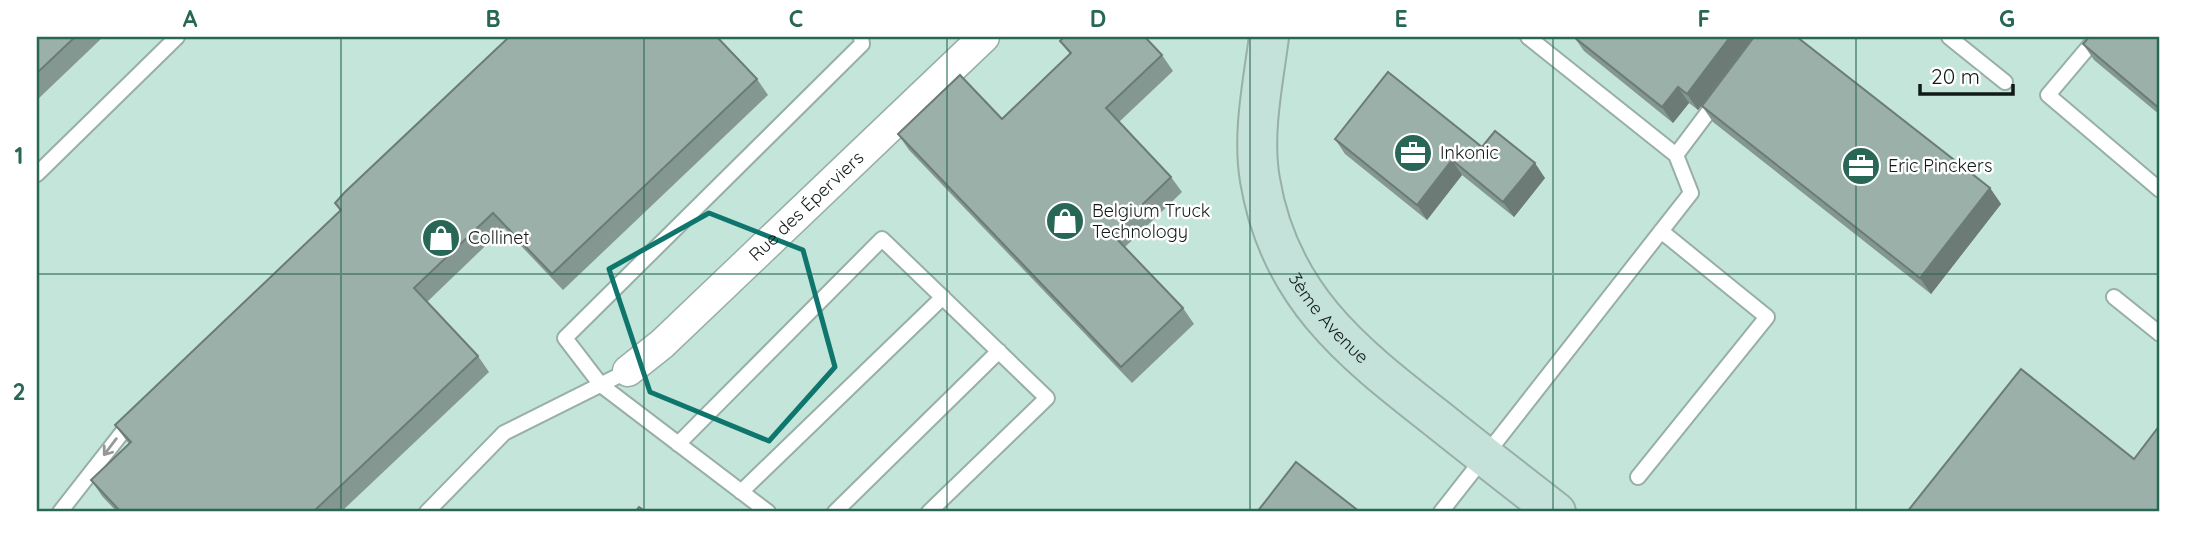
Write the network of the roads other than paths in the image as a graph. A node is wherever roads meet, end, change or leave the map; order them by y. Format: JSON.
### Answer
{"nodes":[{"id":1,"x":177,"y":37,"type":"edge"},
{"id":2,"x":861,"y":37,"type":"edge"},
{"id":3,"x":984,"y":37,"type":"edge"},
{"id":4,"x":1269,"y":37,"type":"edge"},
{"id":5,"x":1528,"y":37,"type":"edge"},
{"id":6,"x":1949,"y":37,"type":"edge"},
{"id":7,"x":2097,"y":37,"type":"edge"},
{"id":8,"x":2005,"y":82,"type":"dead end"},
{"id":9,"x":1724,"y":90,"type":"edge"},
{"id":10,"x":1676,"y":155,"type":"junction"},
{"id":11,"x":37,"y":174,"type":"edge"},
{"id":12,"x":2160,"y":190,"type":"edge"},
{"id":13,"x":1661,"y":231,"type":"junction"},
{"id":14,"x":2114,"y":297,"type":"dead end"},
{"id":15,"x":943,"y":298,"type":"junction"},
{"id":16,"x":2160,"y":334,"type":"edge"},
{"id":17,"x":999,"y":351,"type":"junction"},
{"id":18,"x":628,"y":371,"type":"joint"},
{"id":19,"x":601,"y":385,"type":"junction"},
{"id":20,"x":145,"y":408,"type":"edge"},
{"id":21,"x":678,"y":444,"type":"junction"},
{"id":22,"x":1485,"y":457,"type":"junction"},
{"id":23,"x":1638,"y":477,"type":"dead end"},
{"id":24,"x":741,"y":492,"type":"junction"},
{"id":25,"x":60,"y":512,"type":"edge"},
{"id":26,"x":427,"y":512,"type":"edge"},
{"id":27,"x":768,"y":512,"type":"edge"},
{"id":28,"x":835,"y":512,"type":"edge"},
{"id":29,"x":929,"y":512,"type":"edge"},
{"id":30,"x":1441,"y":512,"type":"edge"},
{"id":31,"x":1556,"y":512,"type":"edge"}],
"edges":[{"from":1,"to":11,"type":"lane"},
{"from":2,"to":19,"type":"lane"},
{"from":3,"to":18,"type":"street","name":"Rue des Éperviers"},
{"from":4,"to":22,"type":"street","name":"3ème Avenue"},
{"from":5,"to":10,"type":"lane"},
{"from":6,"to":8,"type":"lane"},
{"from":7,"to":12,"type":"lane"},
{"from":9,"to":10,"type":"lane"},
{"from":10,"to":13,"type":"lane"},
{"from":13,"to":22,"type":"lane"},
{"from":13,"to":23,"type":"lane"},
{"from":14,"to":16,"type":"lane"},
{"from":15,"to":17,"type":"lane"},
{"from":15,"to":21,"type":"lane"},
{"from":15,"to":24,"type":"lane"},
{"from":17,"to":28,"type":"lane"},
{"from":17,"to":29,"type":"lane"},
{"from":18,"to":19,"type":"lane"},
{"from":19,"to":21,"type":"lane"},
{"from":19,"to":26,"type":"lane"},
{"from":20,"to":25,"type":"lane","one_way":true},
{"from":21,"to":24,"type":"lane"},
{"from":22,"to":30,"type":"lane"},
{"from":22,"to":31,"type":"street","name":"3ème Avenue"},
{"from":24,"to":27,"type":"lane"}]}
